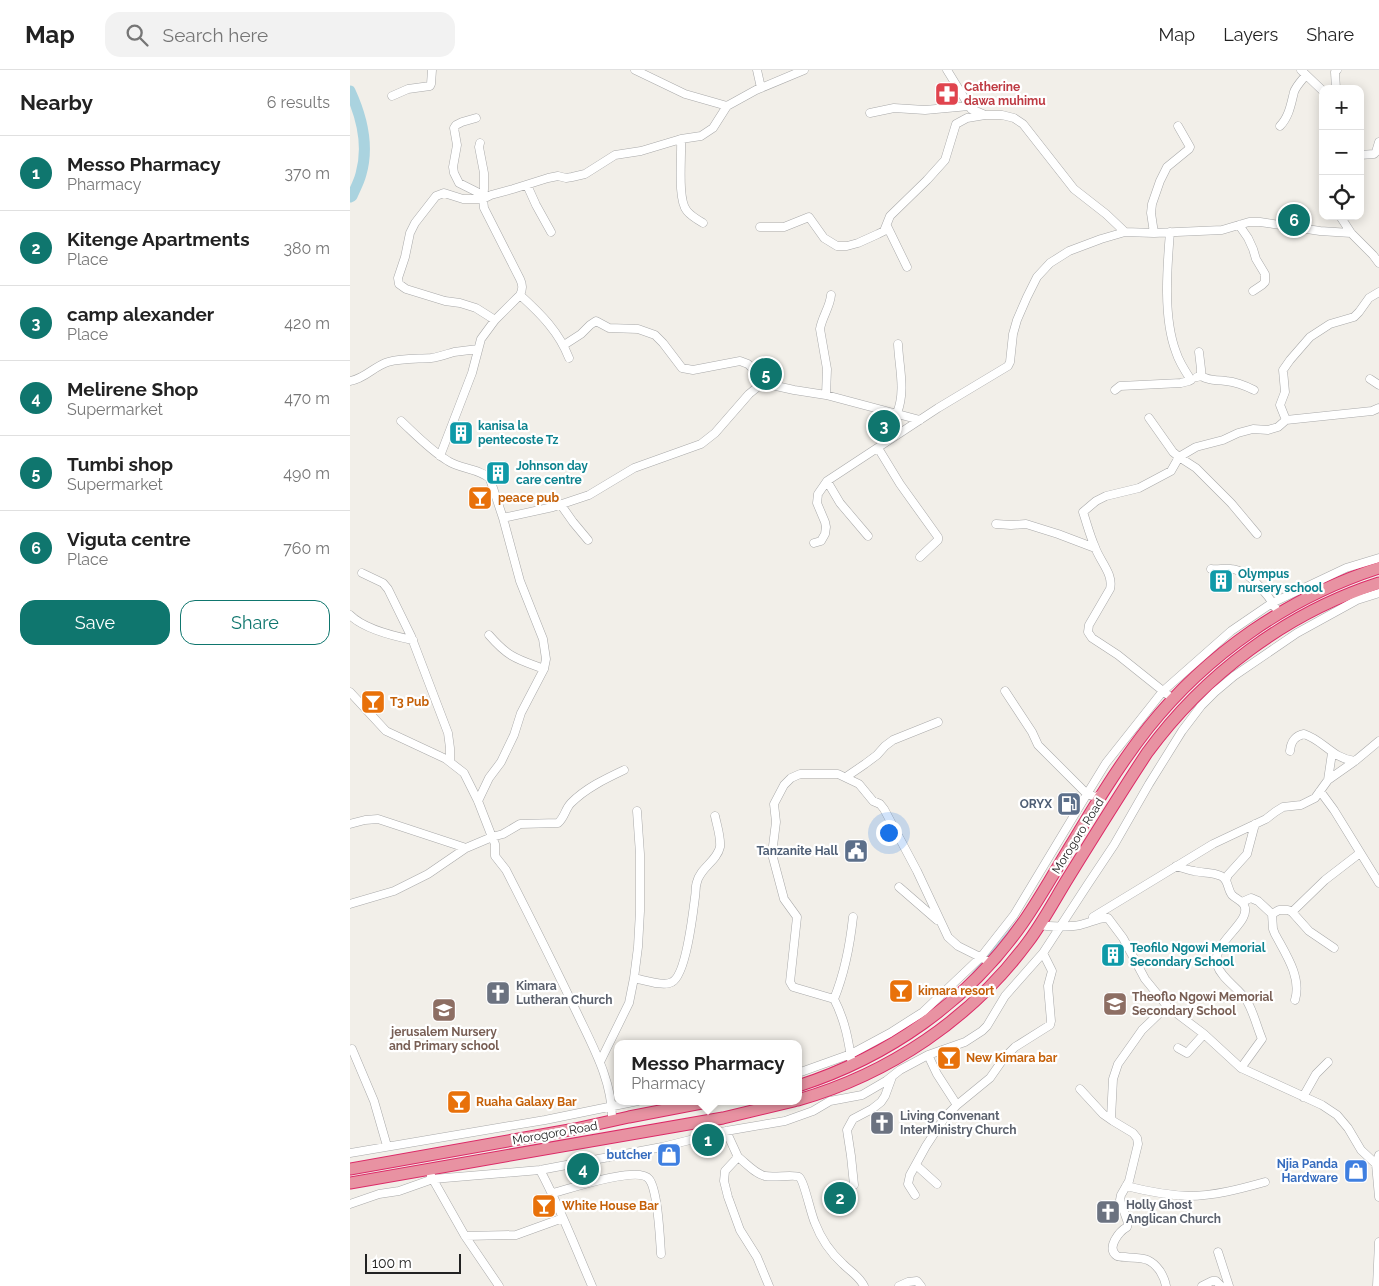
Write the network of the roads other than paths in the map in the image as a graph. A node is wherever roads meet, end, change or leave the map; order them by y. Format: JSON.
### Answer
{"nodes":[{"id":1,"x":432,"y":70,"type":"edge"},
{"id":2,"x":635,"y":70,"type":"edge"},
{"id":3,"x":757,"y":70,"type":"edge"},
{"id":4,"x":804,"y":70,"type":"edge"},
{"id":5,"x":946,"y":71,"type":"edge"},
{"id":6,"x":1335,"y":71,"type":"edge"},
{"id":7,"x":1304,"y":72,"type":"edge"},
{"id":8,"x":1336,"y":85,"type":"edge"},
{"id":9,"x":1319,"y":87,"type":"edge"},
{"id":10,"x":761,"y":88,"type":"junction"},
{"id":11,"x":392,"y":96,"type":"dead end"},
{"id":12,"x":727,"y":106,"type":"junction"},
{"id":13,"x":969,"y":106,"type":"junction"},
{"id":14,"x":870,"y":113,"type":"dead end"},
{"id":15,"x":985,"y":115,"type":"junction"},
{"id":16,"x":476,"y":118,"type":"dead end"},
{"id":17,"x":1178,"y":126,"type":"dead end"},
{"id":18,"x":1280,"y":126,"type":"dead end"},
{"id":19,"x":681,"y":139,"type":"junction"},
{"id":20,"x":1379,"y":142,"type":"edge"},
{"id":21,"x":480,"y":143,"type":"dead end"},
{"id":22,"x":1377,"y":154,"type":"edge"},
{"id":23,"x":1364,"y":155,"type":"edge"},
{"id":24,"x":527,"y":185,"type":"junction"},
{"id":25,"x":483,"y":197,"type":"junction"},
{"id":26,"x":1343,"y":220,"type":"edge"},
{"id":27,"x":703,"y":224,"type":"dead end"},
{"id":28,"x":1239,"y":225,"type":"junction"},
{"id":29,"x":887,"y":226,"type":"junction"},
{"id":30,"x":760,"y":227,"type":"dead end"},
{"id":31,"x":551,"y":232,"type":"dead end"},
{"id":32,"x":1125,"y":232,"type":"junction"},
{"id":33,"x":1170,"y":232,"type":"junction"},
{"id":34,"x":1154,"y":233,"type":"junction"},
{"id":35,"x":1351,"y":233,"type":"junction"},
{"id":36,"x":1379,"y":263,"type":"edge"},
{"id":37,"x":906,"y":267,"type":"dead end"},
{"id":38,"x":1253,"y":291,"type":"dead end"},
{"id":39,"x":1379,"y":292,"type":"edge"},
{"id":40,"x":520,"y":295,"type":"junction"},
{"id":41,"x":831,"y":295,"type":"dead end"},
{"id":42,"x":495,"y":320,"type":"junction"},
{"id":43,"x":898,"y":344,"type":"dead end"},
{"id":44,"x":564,"y":345,"type":"junction"},
{"id":45,"x":478,"y":349,"type":"junction"},
{"id":46,"x":1199,"y":352,"type":"dead end"},
{"id":47,"x":569,"y":358,"type":"dead end"},
{"id":48,"x":1201,"y":376,"type":"junction"},
{"id":49,"x":1370,"y":379,"type":"dead end"},
{"id":50,"x":1191,"y":380,"type":"junction"},
{"id":51,"x":350,"y":381,"type":"edge"},
{"id":52,"x":765,"y":382,"type":"junction"},
{"id":53,"x":1379,"y":385,"type":"edge"},
{"id":54,"x":1115,"y":390,"type":"dead end"},
{"id":55,"x":1254,"y":390,"type":"dead end"},
{"id":56,"x":826,"y":395,"type":"junction"},
{"id":57,"x":1379,"y":408,"type":"edge"},
{"id":58,"x":897,"y":413,"type":"junction"},
{"id":59,"x":1149,"y":418,"type":"dead end"},
{"id":60,"x":920,"y":420,"type":"junction"},
{"id":61,"x":1286,"y":420,"type":"junction"},
{"id":62,"x":401,"y":421,"type":"dead end"},
{"id":63,"x":878,"y":448,"type":"junction"},
{"id":64,"x":440,"y":456,"type":"junction"},
{"id":65,"x":1179,"y":457,"type":"junction"},
{"id":66,"x":827,"y":481,"type":"junction"},
{"id":67,"x":561,"y":505,"type":"junction"},
{"id":68,"x":503,"y":518,"type":"junction"},
{"id":69,"x":996,"y":524,"type":"dead end"},
{"id":70,"x":1258,"y":534,"type":"dead end"},
{"id":71,"x":868,"y":536,"type":"dead end"},
{"id":72,"x":588,"y":540,"type":"dead end"},
{"id":73,"x":814,"y":544,"type":"dead end"},
{"id":74,"x":1095,"y":548,"type":"junction"},
{"id":75,"x":920,"y":556,"type":"dead end"},
{"id":76,"x":1379,"y":558,"type":"edge"},
{"id":77,"x":1379,"y":568,"type":"edge"},
{"id":78,"x":1211,"y":569,"type":"dead end"},
{"id":79,"x":362,"y":573,"type":"dead end"},
{"id":80,"x":1379,"y":583,"type":"edge"},
{"id":81,"x":1379,"y":593,"type":"edge"},
{"id":82,"x":1272,"y":603,"type":"junction"},
{"id":83,"x":1279,"y":614,"type":"junction"},
{"id":84,"x":350,"y":615,"type":"edge"},
{"id":85,"x":490,"y":635,"type":"dead end"},
{"id":86,"x":413,"y":640,"type":"junction"},
{"id":87,"x":544,"y":669,"type":"junction"},
{"id":88,"x":1005,"y":691,"type":"dead end"},
{"id":89,"x":1163,"y":691,"type":"junction"},
{"id":90,"x":352,"y":697,"type":"edge"},
{"id":91,"x":1173,"y":699,"type":"junction"},
{"id":92,"x":938,"y":722,"type":"dead end"},
{"id":93,"x":1379,"y":741,"type":"edge"},
{"id":94,"x":1290,"y":751,"type":"dead end"},
{"id":95,"x":1332,"y":753,"type":"junction"},
{"id":96,"x":1355,"y":761,"type":"junction"},
{"id":97,"x":450,"y":762,"type":"junction"},
{"id":98,"x":624,"y":770,"type":"dead end"},
{"id":99,"x":846,"y":777,"type":"junction"},
{"id":100,"x":1328,"y":780,"type":"junction"},
{"id":101,"x":1320,"y":791,"type":"junction"},
{"id":102,"x":1103,"y":793,"type":"junction"},
{"id":103,"x":1087,"y":794,"type":"junction"},
{"id":104,"x":478,"y":800,"type":"junction"},
{"id":105,"x":637,"y":811,"type":"dead end"},
{"id":106,"x":715,"y":816,"type":"dead end"},
{"id":107,"x":350,"y":824,"type":"edge"},
{"id":108,"x":1255,"y":824,"type":"junction"},
{"id":109,"x":492,"y":837,"type":"junction"},
{"id":110,"x":466,"y":848,"type":"junction"},
{"id":111,"x":1360,"y":853,"type":"junction"},
{"id":112,"x":1176,"y":866,"type":"junction"},
{"id":113,"x":1226,"y":880,"type":"junction"},
{"id":114,"x":1379,"y":883,"type":"edge"},
{"id":115,"x":899,"y":887,"type":"dead end"},
{"id":116,"x":1242,"y":902,"type":"junction"},
{"id":117,"x":350,"y":904,"type":"edge"},
{"id":118,"x":1292,"y":912,"type":"junction"},
{"id":119,"x":1272,"y":914,"type":"junction"},
{"id":120,"x":854,"y":916,"type":"dead end"},
{"id":121,"x":941,"y":923,"type":"junction"},
{"id":122,"x":1039,"y":925,"type":"junction"},
{"id":123,"x":1081,"y":925,"type":"junction"},
{"id":124,"x":1061,"y":926,"type":"junction"},
{"id":125,"x":1334,"y":948,"type":"dead end"},
{"id":126,"x":1044,"y":953,"type":"junction"},
{"id":127,"x":981,"y":957,"type":"junction"},
{"id":128,"x":992,"y":962,"type":"junction"},
{"id":129,"x":634,"y":978,"type":"junction"},
{"id":130,"x":834,"y":999,"type":"junction"},
{"id":131,"x":1295,"y":1000,"type":"dead end"},
{"id":132,"x":1167,"y":1006,"type":"junction"},
{"id":133,"x":1204,"y":1034,"type":"junction"},
{"id":134,"x":1178,"y":1048,"type":"dead end"},
{"id":135,"x":352,"y":1049,"type":"dead end"},
{"id":136,"x":928,"y":1055,"type":"junction"},
{"id":137,"x":851,"y":1060,"type":"junction"},
{"id":138,"x":600,"y":1062,"type":"junction"},
{"id":139,"x":1328,"y":1062,"type":"dead end"},
{"id":140,"x":1241,"y":1068,"type":"junction"},
{"id":141,"x":802,"y":1072,"type":"edge"},
{"id":142,"x":893,"y":1075,"type":"junction"},
{"id":143,"x":802,"y":1085,"type":"edge"},
{"id":144,"x":1080,"y":1089,"type":"dead end"},
{"id":145,"x":1303,"y":1097,"type":"junction"},
{"id":146,"x":802,"y":1099,"type":"edge"},
{"id":147,"x":620,"y":1105,"type":"edge"},
{"id":148,"x":691,"y":1105,"type":"edge"},
{"id":149,"x":777,"y":1105,"type":"edge"},
{"id":150,"x":957,"y":1105,"type":"junction"},
{"id":151,"x":611,"y":1107,"type":"junction"},
{"id":152,"x":612,"y":1120,"type":"junction"},
{"id":153,"x":1114,"y":1121,"type":"junction"},
{"id":154,"x":726,"y":1131,"type":"junction"},
{"id":155,"x":388,"y":1146,"type":"junction"},
{"id":156,"x":350,"y":1152,"type":"edge"},
{"id":157,"x":1379,"y":1155,"type":"edge"},
{"id":158,"x":738,"y":1157,"type":"junction"},
{"id":159,"x":916,"y":1164,"type":"junction"},
{"id":160,"x":1376,"y":1164,"type":"junction"},
{"id":161,"x":350,"y":1169,"type":"edge"},
{"id":162,"x":540,"y":1170,"type":"junction"},
{"id":163,"x":432,"y":1174,"type":"junction"},
{"id":164,"x":1265,"y":1182,"type":"dead end"},
{"id":165,"x":350,"y":1183,"type":"edge"},
{"id":166,"x":937,"y":1184,"type":"dead end"},
{"id":167,"x":854,"y":1185,"type":"dead end"},
{"id":168,"x":1126,"y":1186,"type":"junction"},
{"id":169,"x":553,"y":1193,"type":"junction"},
{"id":170,"x":915,"y":1195,"type":"dead end"},
{"id":171,"x":1379,"y":1197,"type":"edge"},
{"id":172,"x":350,"y":1204,"type":"edge"},
{"id":173,"x":563,"y":1218,"type":"junction"},
{"id":174,"x":465,"y":1236,"type":"junction"},
{"id":175,"x":1379,"y":1242,"type":"edge"},
{"id":176,"x":1218,"y":1252,"type":"dead end"},
{"id":177,"x":661,"y":1254,"type":"dead end"},
{"id":178,"x":499,"y":1286,"type":"edge"},
{"id":179,"x":592,"y":1286,"type":"edge"},
{"id":180,"x":769,"y":1286,"type":"edge"},
{"id":181,"x":864,"y":1286,"type":"edge"},
{"id":182,"x":899,"y":1286,"type":"edge"},
{"id":183,"x":921,"y":1286,"type":"edge"},
{"id":184,"x":1166,"y":1286,"type":"edge"},
{"id":185,"x":1202,"y":1286,"type":"edge"},
{"id":186,"x":1220,"y":1286,"type":"edge"},
{"id":187,"x":1229,"y":1286,"type":"edge"},
{"id":188,"x":1377,"y":1286,"type":"edge"}],
"edges":[{"from":1,"to":11,"type":"street"},
{"from":2,"to":12,"type":"street"},
{"from":3,"to":10,"type":"street"},
{"from":4,"to":10,"type":"street"},
{"from":5,"to":13,"type":"street"},
{"from":6,"to":8,"type":"street"},
{"from":7,"to":9,"type":"street"},
{"from":7,"to":18,"type":"street"},
{"from":10,"to":12,"type":"street"},
{"from":12,"to":19,"type":"street"},
{"from":13,"to":14,"type":"street"},
{"from":13,"to":15,"type":"street"},
{"from":15,"to":29,"type":"street"},
{"from":15,"to":32,"type":"street"},
{"from":16,"to":25,"type":"street"},
{"from":17,"to":34,"type":"street"},
{"from":19,"to":24,"type":"street"},
{"from":19,"to":27,"type":"street"},
{"from":20,"to":22,"type":"street"},
{"from":21,"to":25,"type":"street"},
{"from":22,"to":23,"type":"street"},
{"from":24,"to":25,"type":"street"},
{"from":24,"to":31,"type":"street"},
{"from":25,"to":40,"type":"street"},
{"from":25,"to":42,"type":"street"},
{"from":26,"to":35,"type":"street"},
{"from":28,"to":33,"type":"street"},
{"from":28,"to":35,"type":"street"},
{"from":28,"to":38,"type":"street"},
{"from":29,"to":30,"type":"street"},
{"from":29,"to":37,"type":"street"},
{"from":32,"to":34,"type":"street"},
{"from":32,"to":60,"type":"street"},
{"from":33,"to":34,"type":"street"},
{"from":33,"to":50,"type":"street"},
{"from":35,"to":36,"type":"street"},
{"from":39,"to":61,"type":"street"},
{"from":40,"to":42,"type":"street"},
{"from":40,"to":44,"type":"street"},
{"from":41,"to":56,"type":"street"},
{"from":42,"to":45,"type":"street"},
{"from":43,"to":58,"type":"street"},
{"from":44,"to":47,"type":"street"},
{"from":44,"to":52,"type":"street"},
{"from":45,"to":51,"type":"street"},
{"from":45,"to":64,"type":"street"},
{"from":46,"to":48,"type":"street"},
{"from":48,"to":50,"type":"street"},
{"from":48,"to":55,"type":"street"},
{"from":49,"to":53,"type":"street"},
{"from":50,"to":54,"type":"street"},
{"from":52,"to":56,"type":"street"},
{"from":52,"to":67,"type":"street"},
{"from":56,"to":58,"type":"street"},
{"from":57,"to":61,"type":"street"},
{"from":58,"to":60,"type":"street"},
{"from":59,"to":65,"type":"street"},
{"from":60,"to":63,"type":"street"},
{"from":61,"to":65,"type":"street"},
{"from":62,"to":64,"type":"street"},
{"from":63,"to":66,"type":"street"},
{"from":63,"to":75,"type":"street"},
{"from":64,"to":68,"type":"street"},
{"from":65,"to":70,"type":"street"},
{"from":65,"to":74,"type":"street"},
{"from":66,"to":71,"type":"street"},
{"from":66,"to":73,"type":"street"},
{"from":67,"to":68,"type":"street"},
{"from":67,"to":72,"type":"street"},
{"from":68,"to":87,"type":"street"},
{"from":69,"to":74,"type":"street"},
{"from":74,"to":89,"type":"street"},
{"from":76,"to":82,"type":"street"},
{"from":77,"to":83,"type":"highway","name":"Morogoro Road"},
{"from":78,"to":82,"type":"street"},
{"from":79,"to":86,"type":"street"},
{"from":80,"to":122,"type":"highway","name":"Morogoro Road"},
{"from":81,"to":124,"type":"street"},
{"from":82,"to":83,"type":"street"},
{"from":82,"to":89,"type":"street"},
{"from":83,"to":91,"type":"highway","name":"Morogoro Road"},
{"from":84,"to":86,"type":"street"},
{"from":85,"to":87,"type":"street"},
{"from":86,"to":97,"type":"street"},
{"from":87,"to":104,"type":"street"},
{"from":88,"to":103,"type":"street"},
{"from":89,"to":91,"type":"street"},
{"from":89,"to":103,"type":"street"},
{"from":90,"to":97,"type":"street"},
{"from":91,"to":102,"type":"highway","name":"Morogoro Road"},
{"from":92,"to":99,"type":"street"},
{"from":93,"to":96,"type":"street"},
{"from":94,"to":95,"type":"street"},
{"from":95,"to":96,"type":"street"},
{"from":95,"to":100,"type":"street"},
{"from":96,"to":100,"type":"street"},
{"from":97,"to":104,"type":"street"},
{"from":98,"to":109,"type":"street"},
{"from":99,"to":121,"type":"street"},
{"from":99,"to":130,"type":"street"},
{"from":100,"to":101,"type":"street"},
{"from":101,"to":108,"type":"street"},
{"from":101,"to":111,"type":"street"},
{"from":102,"to":103,"type":"street"},
{"from":102,"to":128,"type":"highway","name":"Morogoro Road"},
{"from":103,"to":127,"type":"street"},
{"from":104,"to":109,"type":"street"},
{"from":105,"to":129,"type":"street"},
{"from":106,"to":129,"type":"street"},
{"from":107,"to":110,"type":"street"},
{"from":108,"to":112,"type":"street"},
{"from":108,"to":113,"type":"street"},
{"from":109,"to":110,"type":"street"},
{"from":109,"to":138,"type":"street"},
{"from":110,"to":117,"type":"street"},
{"from":111,"to":114,"type":"street"},
{"from":111,"to":118,"type":"street"},
{"from":112,"to":113,"type":"street"},
{"from":112,"to":123,"type":"street"},
{"from":113,"to":116,"type":"street"},
{"from":115,"to":121,"type":"street"},
{"from":116,"to":119,"type":"street"},
{"from":116,"to":140,"type":"street"},
{"from":118,"to":119,"type":"street"},
{"from":118,"to":125,"type":"street"},
{"from":119,"to":131,"type":"street"},
{"from":120,"to":130,"type":"street"},
{"from":121,"to":127,"type":"street"},
{"from":122,"to":124,"type":"street"},
{"from":122,"to":146,"type":"highway","name":"Morogoro Road"},
{"from":123,"to":124,"type":"street"},
{"from":123,"to":132,"type":"street"},
{"from":124,"to":126,"type":"street"},
{"from":126,"to":136,"type":"street"},
{"from":126,"to":150,"type":"street"},
{"from":127,"to":128,"type":"street"},
{"from":127,"to":137,"type":"street"},
{"from":128,"to":137,"type":"highway","name":"Morogoro Road"},
{"from":129,"to":138,"type":"street"},
{"from":130,"to":137,"type":"street"},
{"from":132,"to":133,"type":"street"},
{"from":132,"to":153,"type":"street"},
{"from":133,"to":134,"type":"street"},
{"from":133,"to":140,"type":"street"},
{"from":135,"to":155,"type":"street"},
{"from":136,"to":142,"type":"street"},
{"from":136,"to":150,"type":"street"},
{"from":137,"to":141,"type":"street"},
{"from":137,"to":143,"type":"highway","name":"Morogoro Road"},
{"from":138,"to":151,"type":"street"},
{"from":139,"to":145,"type":"street"},
{"from":140,"to":145,"type":"street"},
{"from":142,"to":154,"type":"street"},
{"from":142,"to":167,"type":"street"},
{"from":144,"to":153,"type":"street"},
{"from":145,"to":160,"type":"street"},
{"from":147,"to":151,"type":"street"},
{"from":148,"to":152,"type":"highway","name":"Morogoro Road"},
{"from":149,"to":163,"type":"highway","name":"Morogoro Road"},
{"from":150,"to":159,"type":"street"},
{"from":151,"to":152,"type":"street"},
{"from":151,"to":155,"type":"street"},
{"from":152,"to":161,"type":"highway","name":"Morogoro Road"},
{"from":153,"to":168,"type":"street"},
{"from":154,"to":158,"type":"street"},
{"from":154,"to":162,"type":"street"},
{"from":155,"to":156,"type":"street"},
{"from":157,"to":160,"type":"street"},
{"from":158,"to":180,"type":"street"},
{"from":158,"to":181,"type":"street"},
{"from":159,"to":166,"type":"street"},
{"from":159,"to":170,"type":"street"},
{"from":160,"to":171,"type":"street"},
{"from":162,"to":163,"type":"street"},
{"from":162,"to":169,"type":"street"},
{"from":163,"to":165,"type":"highway","name":"Morogoro Road"},
{"from":163,"to":172,"type":"street"},
{"from":163,"to":174,"type":"street"},
{"from":164,"to":168,"type":"street"},
{"from":168,"to":184,"type":"street"},
{"from":169,"to":173,"type":"street"},
{"from":169,"to":177,"type":"street"},
{"from":173,"to":174,"type":"street"},
{"from":173,"to":179,"type":"street"},
{"from":174,"to":178,"type":"street"},
{"from":175,"to":188,"type":"street"},
{"from":176,"to":187,"type":"street"},
{"from":182,"to":183,"type":"street"},
{"from":185,"to":186,"type":"street"}]}
